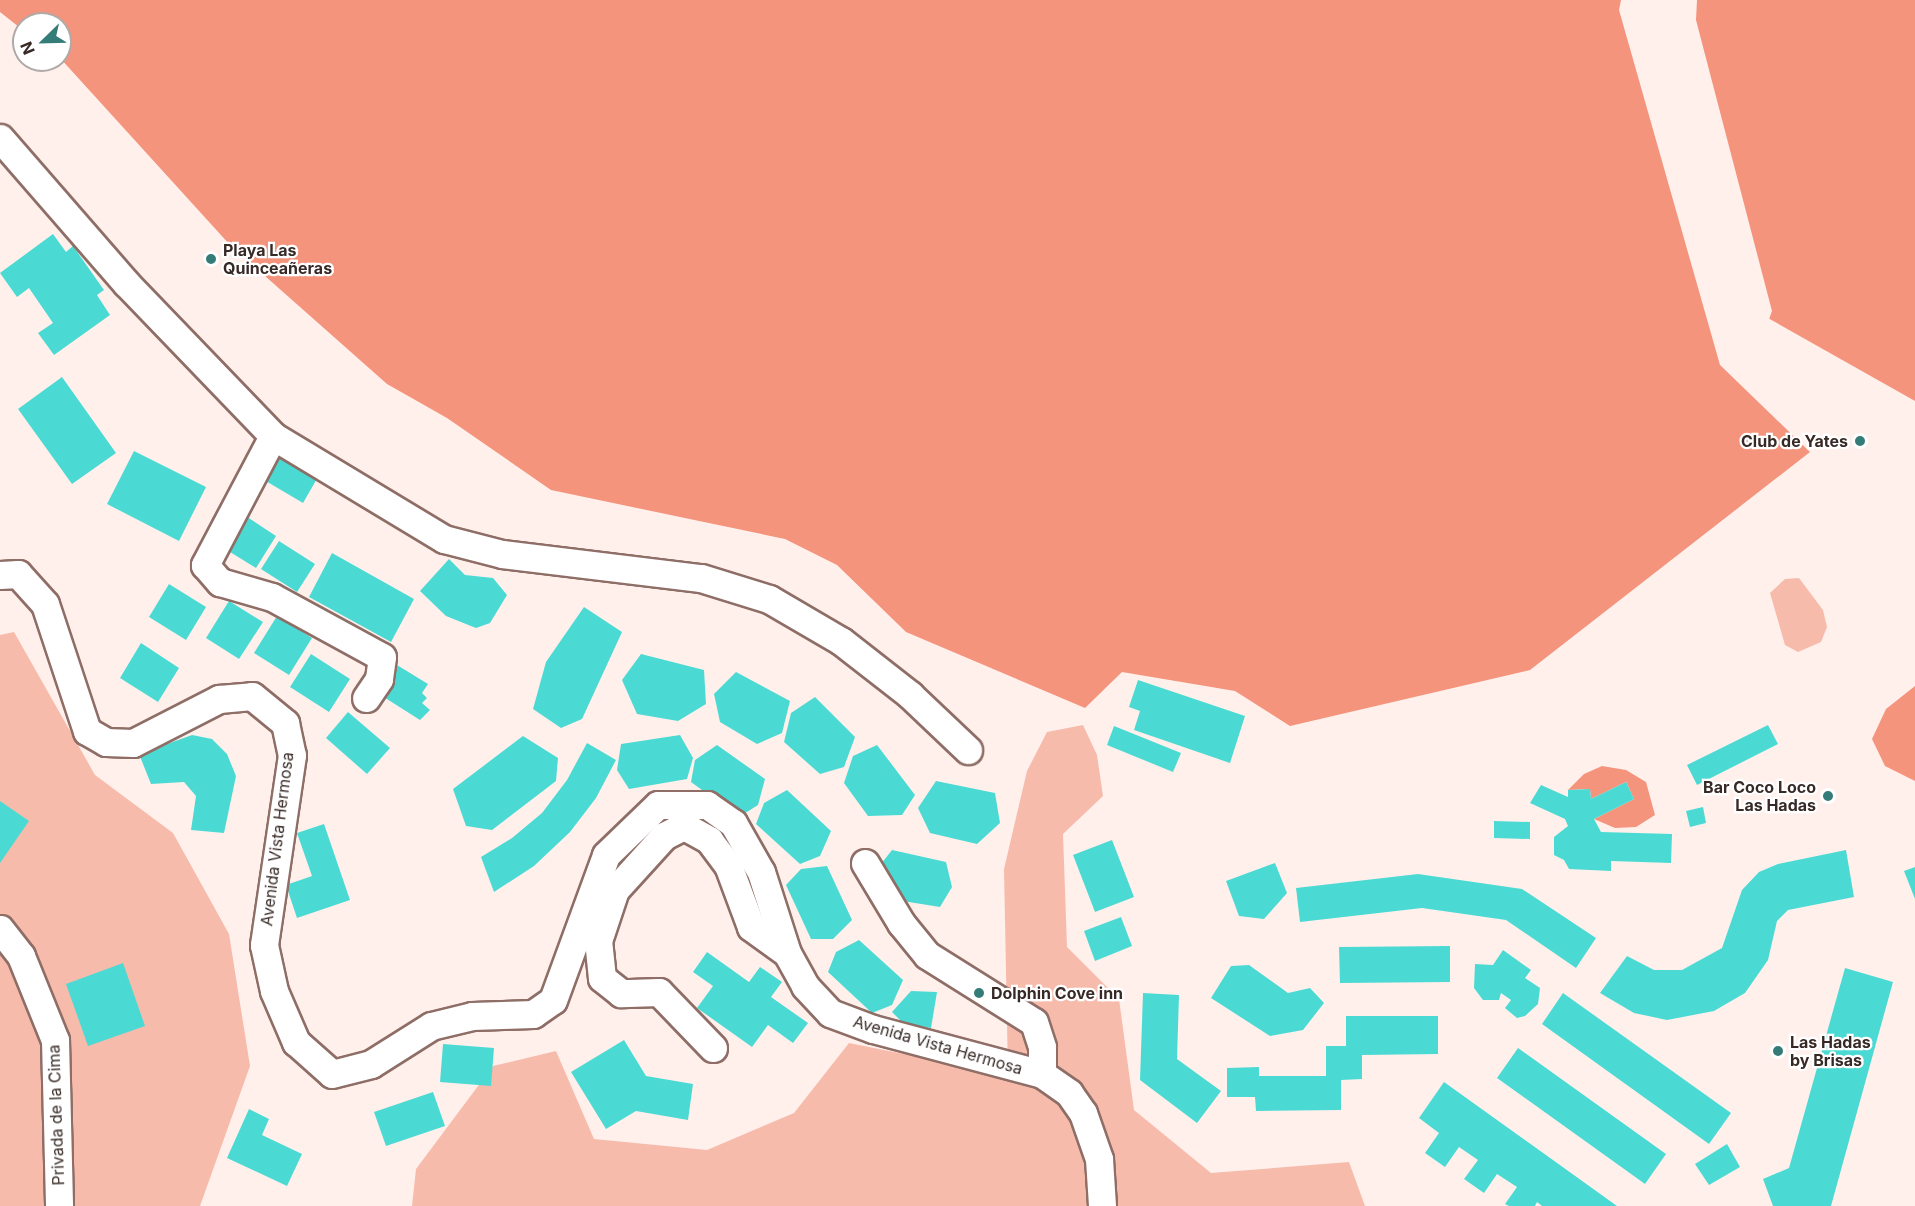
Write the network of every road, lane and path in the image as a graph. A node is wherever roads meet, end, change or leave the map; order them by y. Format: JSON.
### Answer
{"nodes":[{"id":1,"x":0,"y":138,"type":"edge"},
{"id":2,"x":273,"y":436,"type":"junction"},
{"id":3,"x":0,"y":575,"type":"edge"},
{"id":4,"x":366,"y":698,"type":"dead end"},
{"id":5,"x":968,"y":750,"type":"dead end"},
{"id":6,"x":865,"y":863,"type":"dead end"},
{"id":7,"x":0,"y":929,"type":"edge"},
{"id":8,"x":787,"y":953,"type":"junction"},
{"id":9,"x":713,"y":1048,"type":"dead end"},
{"id":10,"x":1042,"y":1074,"type":"junction"},
{"id":11,"x":59,"y":1206,"type":"edge"},
{"id":12,"x":1102,"y":1206,"type":"edge"}],
"edges":[{"from":1,"to":2,"type":"street"},
{"from":2,"to":4,"type":"street"},
{"from":2,"to":5,"type":"street"},
{"from":3,"to":8,"type":"street","name":"Avenida Vista Hermosa"},
{"from":6,"to":10,"type":"street"},
{"from":7,"to":11,"type":"street","name":"Privada de la Cima"},
{"from":8,"to":9,"type":"street"},
{"from":8,"to":10,"type":"street","name":"Avenida Vista Hermosa"},
{"from":10,"to":12,"type":"street","name":"Avenida Vista Hermosa"}]}
